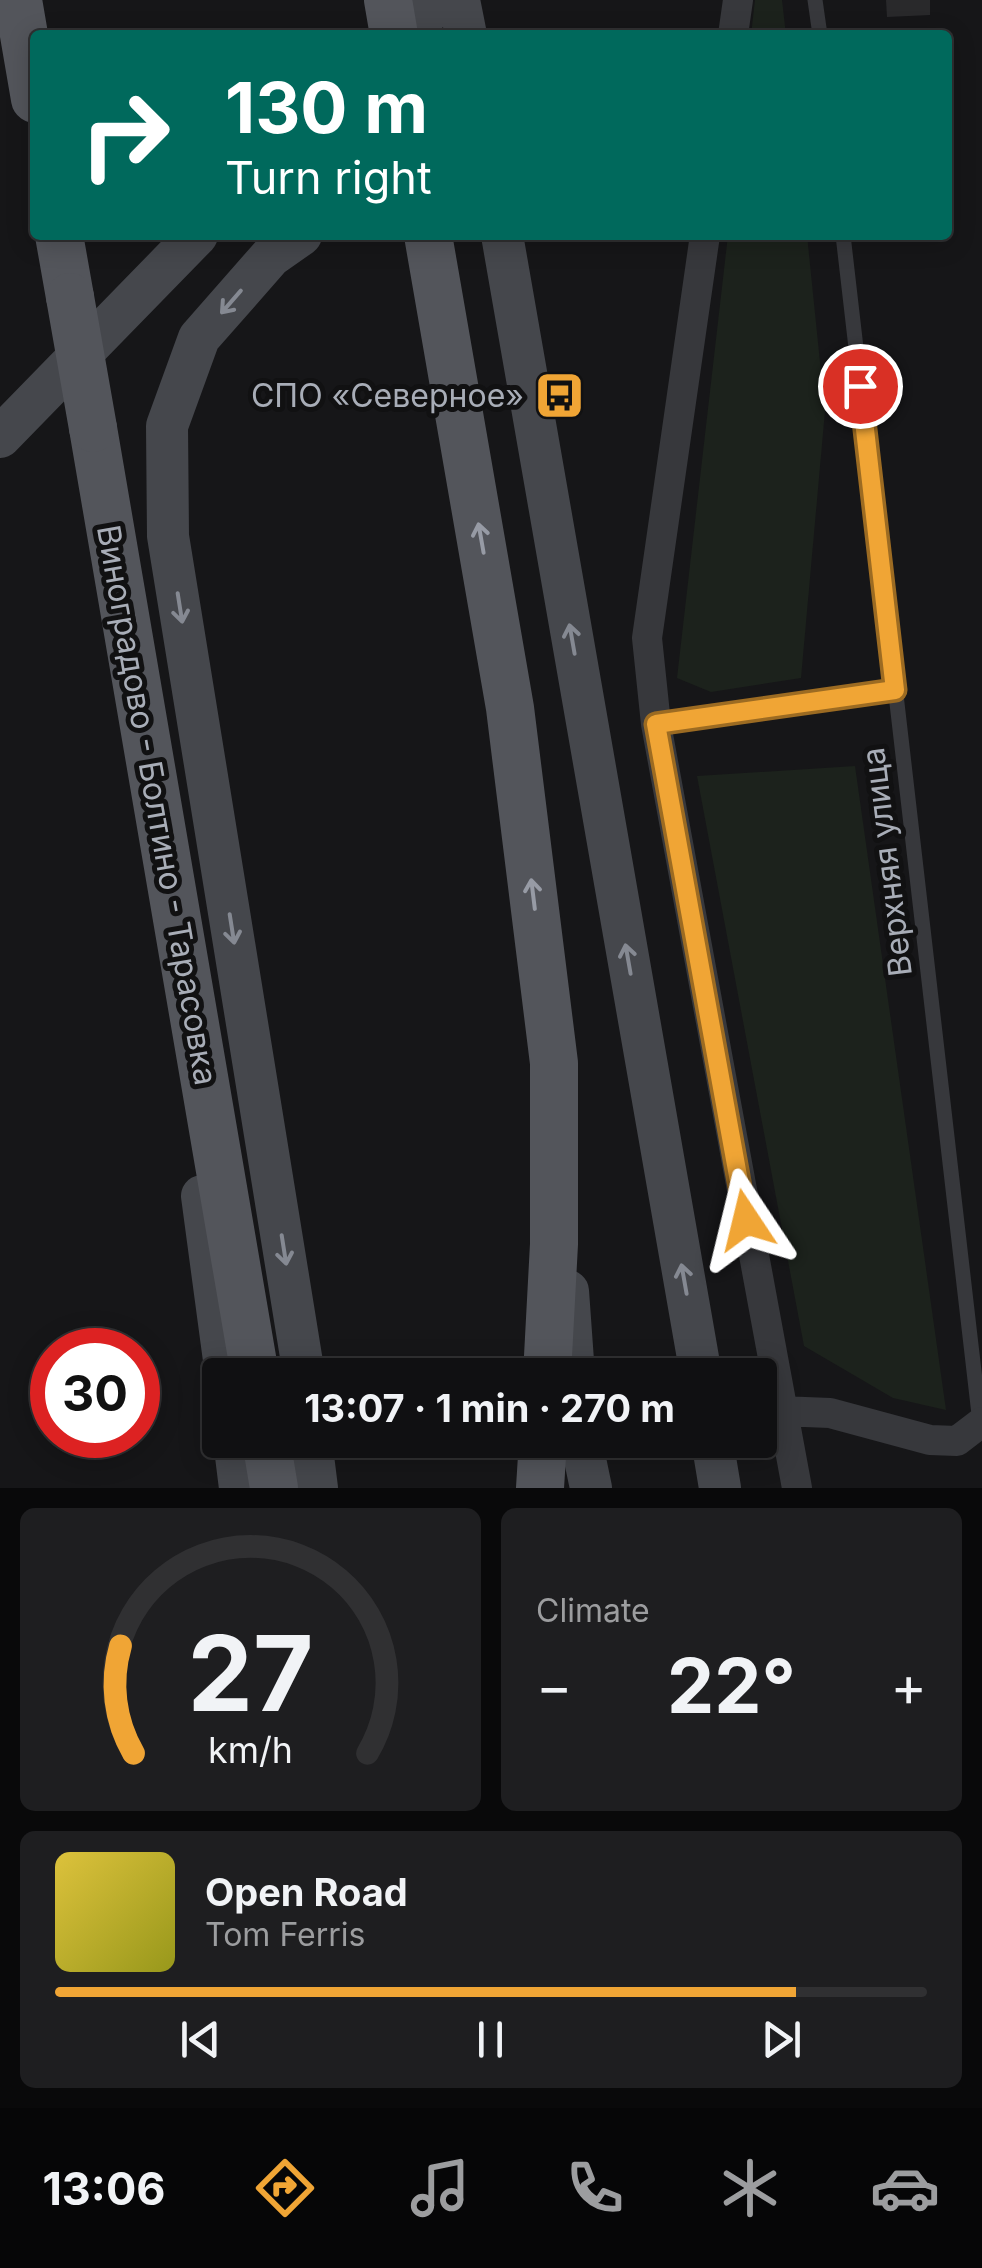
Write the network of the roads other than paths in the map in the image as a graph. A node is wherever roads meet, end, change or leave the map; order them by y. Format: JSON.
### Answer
{"nodes":[{"id":1,"x":18,"y":0,"type":"edge"},
{"id":2,"x":388,"y":0,"type":"edge"},
{"id":3,"x":442,"y":0,"type":"edge"},
{"id":4,"x":459,"y":0,"type":"edge"},
{"id":5,"x":738,"y":0,"type":"edge"},
{"id":6,"x":816,"y":0,"type":"edge"},
{"id":7,"x":393,"y":30,"type":"edge"},
{"id":8,"x":409,"y":30,"type":"edge"},
{"id":9,"x":465,"y":30,"type":"edge"},
{"id":10,"x":734,"y":30,"type":"edge"},
{"id":11,"x":819,"y":30,"type":"edge"},
{"id":12,"x":30,"y":70,"type":"edge"},
{"id":13,"x":60,"y":240,"type":"edge"},
{"id":14,"x":191,"y":240,"type":"edge"},
{"id":15,"x":293,"y":240,"type":"edge"},
{"id":16,"x":429,"y":240,"type":"edge"},
{"id":17,"x":473,"y":240,"type":"edge"},
{"id":18,"x":503,"y":240,"type":"edge"},
{"id":19,"x":704,"y":240,"type":"edge"},
{"id":20,"x":844,"y":240,"type":"edge"},
{"id":21,"x":510,"y":284,"type":"junction"},
{"id":22,"x":0,"y":438,"type":"edge"},
{"id":23,"x":120,"y":586,"type":"junction"},
{"id":24,"x":895,"y":690,"type":"junction"},
{"id":25,"x":656,"y":724,"type":"junction"},
{"id":26,"x":554,"y":1063,"type":"junction"},
{"id":27,"x":224,"y":1358,"type":"edge"},
{"id":28,"x":252,"y":1358,"type":"edge"},
{"id":29,"x":301,"y":1358,"type":"edge"},
{"id":30,"x":548,"y":1358,"type":"edge"},
{"id":31,"x":573,"y":1358,"type":"edge"},
{"id":32,"x":697,"y":1358,"type":"edge"},
{"id":33,"x":780,"y":1411,"type":"junction"},
{"id":34,"x":981,"y":1422,"type":"edge"},
{"id":35,"x":236,"y":1458,"type":"edge"},
{"id":36,"x":269,"y":1458,"type":"edge"},
{"id":37,"x":313,"y":1458,"type":"edge"},
{"id":38,"x":542,"y":1458,"type":"edge"},
{"id":39,"x":585,"y":1458,"type":"edge"},
{"id":40,"x":715,"y":1458,"type":"edge"},
{"id":41,"x":240,"y":1488,"type":"edge"},
{"id":42,"x":274,"y":1488,"type":"edge"},
{"id":43,"x":317,"y":1488,"type":"edge"},
{"id":44,"x":540,"y":1488,"type":"edge"},
{"id":45,"x":592,"y":1488,"type":"edge"},
{"id":46,"x":720,"y":1488,"type":"edge"},
{"id":47,"x":797,"y":1488,"type":"edge"}],
"edges":[{"from":1,"to":12,"type":"main road"},
{"from":2,"to":7,"type":"main road"},
{"from":3,"to":8,"type":"main road"},
{"from":4,"to":9,"type":"main road"},
{"from":5,"to":10,"type":"street"},
{"from":6,"to":11,"type":"lane"},
{"from":13,"to":23,"type":"main road","name":"Виноградово - Болтино - Тарасовка","bridge":true},
{"from":14,"to":22,"type":"main road"},
{"from":15,"to":29,"type":"main road","one_way":true},
{"from":26,"to":16,"type":"main road","one_way":true},
{"from":17,"to":21,"type":"main road"},
{"from":18,"to":21,"type":"main road"},
{"from":19,"to":25,"type":"street"},
{"from":20,"to":24,"type":"lane","name":"Верхняя улица"},
{"from":32,"to":21,"type":"main road","one_way":true},
{"from":23,"to":27,"type":"main road"},
{"from":23,"to":28,"type":"main road","name":"Виноградово - Болтино - Тарасовка"},
{"from":24,"to":25,"type":"lane"},
{"from":24,"to":34,"type":"lane","name":"Верхняя улица"},
{"from":25,"to":33,"type":"street"},
{"from":26,"to":30,"type":"main road"},
{"from":26,"to":31,"type":"main road"},
{"from":33,"to":34,"type":"street"},
{"from":33,"to":47,"type":"street"},
{"from":35,"to":41,"type":"main road"},
{"from":36,"to":42,"type":"main road"},
{"from":37,"to":43,"type":"main road"},
{"from":38,"to":44,"type":"main road"},
{"from":39,"to":45,"type":"main road"},
{"from":40,"to":46,"type":"main road"}]}
